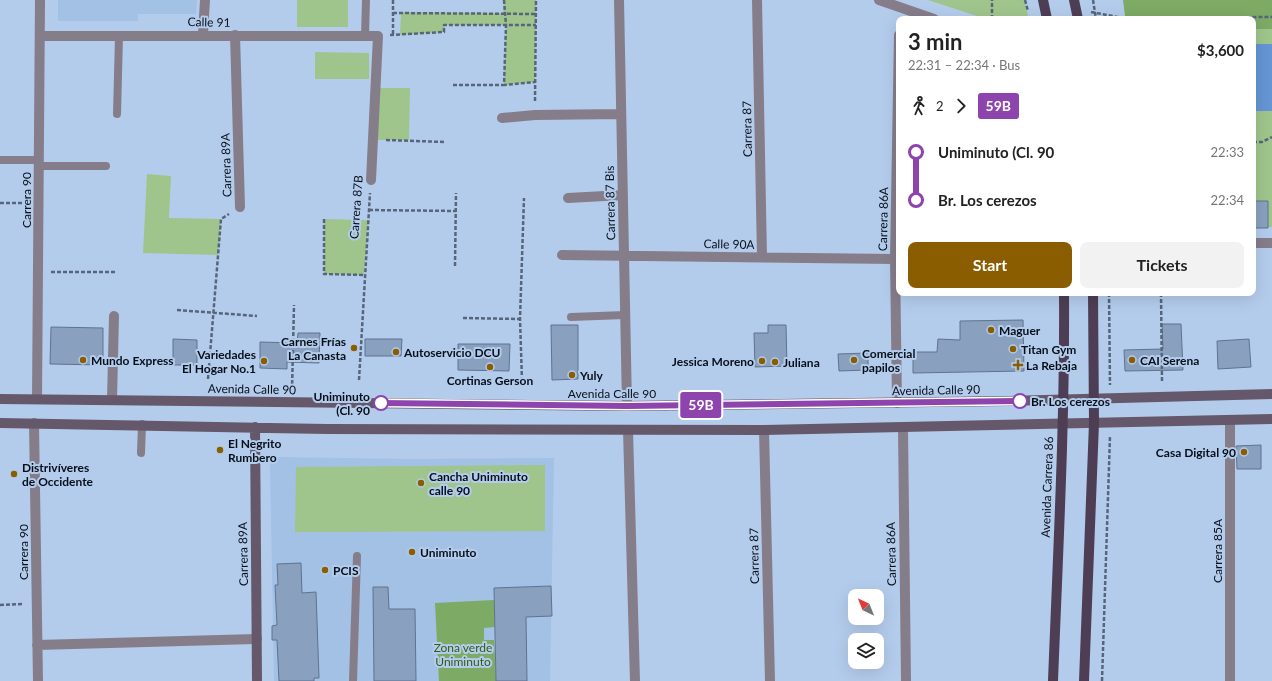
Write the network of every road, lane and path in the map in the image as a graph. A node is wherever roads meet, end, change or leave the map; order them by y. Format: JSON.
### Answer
{"nodes":[{"id":1,"x":40,"y":0,"type":"edge"},
{"id":2,"x":205,"y":0,"type":"edge"},
{"id":3,"x":366,"y":0,"type":"edge"},
{"id":4,"x":393,"y":0,"type":"edge"},
{"id":5,"x":504,"y":0,"type":"edge"},
{"id":6,"x":536,"y":0,"type":"edge"},
{"id":7,"x":619,"y":0,"type":"edge"},
{"id":8,"x":757,"y":0,"type":"edge"},
{"id":9,"x":879,"y":0,"type":"edge"},
{"id":10,"x":992,"y":0,"type":"edge"},
{"id":11,"x":1026,"y":0,"type":"edge"},
{"id":12,"x":1074,"y":0,"type":"edge"},
{"id":13,"x":1093,"y":0,"type":"edge"},
{"id":14,"x":900,"y":8,"type":"junction"},
{"id":15,"x":1042,"y":8,"type":"edge"},
{"id":16,"x":1028,"y":10,"type":"dead end"},
{"id":17,"x":393,"y":13,"type":"junction"},
{"id":18,"x":504,"y":13,"type":"junction"},
{"id":19,"x":536,"y":14,"type":"junction"},
{"id":20,"x":1080,"y":14,"type":"edge"},
{"id":21,"x":899,"y":16,"type":"edge"},
{"id":22,"x":925,"y":16,"type":"edge"},
{"id":23,"x":992,"y":16,"type":"edge"},
{"id":24,"x":1096,"y":16,"type":"edge"},
{"id":25,"x":1102,"y":16,"type":"edge"},
{"id":26,"x":1256,"y":16,"type":"edge"},
{"id":27,"x":1272,"y":16,"type":"edge"},
{"id":28,"x":506,"y":25,"type":"junction"},
{"id":29,"x":536,"y":25,"type":"junction"},
{"id":30,"x":204,"y":34,"type":"junction"},
{"id":31,"x":235,"y":35,"type":"junction"},
{"id":32,"x":393,"y":35,"type":"junction"},
{"id":33,"x":40,"y":36,"type":"junction"},
{"id":34,"x":119,"y":36,"type":"junction"},
{"id":35,"x":366,"y":36,"type":"junction"},
{"id":36,"x":378,"y":36,"type":"junction"},
{"id":37,"x":535,"y":82,"type":"junction"},
{"id":38,"x":453,"y":85,"type":"dead end"},
{"id":39,"x":504,"y":85,"type":"junction"},
{"id":40,"x":117,"y":114,"type":"dead end"},
{"id":41,"x":621,"y":114,"type":"junction"},
{"id":42,"x":535,"y":115,"type":"junction"},
{"id":43,"x":502,"y":118,"type":"dead end"},
{"id":44,"x":1272,"y":137,"type":"edge"},
{"id":45,"x":373,"y":140,"type":"junction"},
{"id":46,"x":445,"y":142,"type":"dead end"},
{"id":47,"x":1256,"y":142,"type":"edge"},
{"id":48,"x":0,"y":160,"type":"edge"},
{"id":49,"x":39,"y":163,"type":"junction"},
{"id":50,"x":106,"y":166,"type":"dead end"},
{"id":51,"x":371,"y":180,"type":"joint"},
{"id":52,"x":456,"y":193,"type":"dead end"},
{"id":53,"x":623,"y":195,"type":"junction"},
{"id":54,"x":524,"y":198,"type":"dead end"},
{"id":55,"x":568,"y":198,"type":"dead end"},
{"id":56,"x":0,"y":203,"type":"edge"},
{"id":57,"x":39,"y":203,"type":"junction"},
{"id":58,"x":896,"y":203,"type":"edge"},
{"id":59,"x":240,"y":206,"type":"joint"},
{"id":60,"x":369,"y":210,"type":"junction"},
{"id":61,"x":456,"y":211,"type":"junction"},
{"id":62,"x":324,"y":219,"type":"dead end"},
{"id":63,"x":1256,"y":243,"type":"edge"},
{"id":64,"x":1272,"y":243,"type":"edge"},
{"id":65,"x":562,"y":255,"type":"dead end"},
{"id":66,"x":624,"y":256,"type":"junction"},
{"id":67,"x":762,"y":257,"type":"junction"},
{"id":68,"x":895,"y":259,"type":"junction"},
{"id":69,"x":455,"y":266,"type":"dead end"},
{"id":70,"x":38,"y":272,"type":"junction"},
{"id":71,"x":116,"y":272,"type":"dead end"},
{"id":72,"x":364,"y":275,"type":"junction"},
{"id":73,"x":1064,"y":296,"type":"edge"},
{"id":74,"x":1093,"y":296,"type":"edge"},
{"id":75,"x":1109,"y":296,"type":"edge"},
{"id":76,"x":1161,"y":296,"type":"edge"},
{"id":77,"x":294,"y":305,"type":"dead end"},
{"id":78,"x":177,"y":310,"type":"dead end"},
{"id":79,"x":213,"y":312,"type":"junction"},
{"id":80,"x":625,"y":315,"type":"junction"},
{"id":81,"x":114,"y":316,"type":"dead end"},
{"id":82,"x":257,"y":316,"type":"dead end"},
{"id":83,"x":571,"y":317,"type":"dead end"},
{"id":84,"x":463,"y":318,"type":"dead end"},
{"id":85,"x":520,"y":319,"type":"junction"},
{"id":86,"x":1110,"y":364,"type":"dead end"},
{"id":87,"x":208,"y":379,"type":"dead end"},
{"id":88,"x":359,"y":380,"type":"dead end"},
{"id":89,"x":522,"y":381,"type":"dead end"},
{"id":90,"x":1162,"y":381,"type":"dead end"},
{"id":91,"x":1272,"y":394,"type":"edge"},
{"id":92,"x":1094,"y":398,"type":"junction"},
{"id":93,"x":0,"y":399,"type":"edge"},
{"id":94,"x":37,"y":399,"type":"junction"},
{"id":95,"x":1063,"y":399,"type":"junction"},
{"id":96,"x":112,"y":400,"type":"junction"},
{"id":97,"x":291,"y":402,"type":"junction"},
{"id":98,"x":897,"y":403,"type":"junction"},
{"id":99,"x":627,"y":406,"type":"junction"},
{"id":100,"x":1272,"y":419,"type":"edge"},
{"id":101,"x":1230,"y":420,"type":"junction"},
{"id":102,"x":0,"y":423,"type":"edge"},
{"id":103,"x":34,"y":423,"type":"junction"},
{"id":104,"x":1094,"y":423,"type":"junction"},
{"id":105,"x":142,"y":424,"type":"junction"},
{"id":106,"x":1063,"y":424,"type":"junction"},
{"id":107,"x":255,"y":427,"type":"junction"},
{"id":108,"x":903,"y":428,"type":"junction"},
{"id":109,"x":628,"y":430,"type":"junction"},
{"id":110,"x":764,"y":430,"type":"junction"},
{"id":111,"x":1110,"y":441,"type":"dead end"},
{"id":112,"x":141,"y":453,"type":"dead end"},
{"id":113,"x":357,"y":556,"type":"dead end"},
{"id":114,"x":36,"y":604,"type":"junction"},
{"id":115,"x":0,"y":605,"type":"edge"},
{"id":116,"x":257,"y":639,"type":"junction"},
{"id":117,"x":37,"y":645,"type":"junction"},
{"id":118,"x":38,"y":681,"type":"edge"},
{"id":119,"x":257,"y":681,"type":"edge"},
{"id":120,"x":353,"y":681,"type":"edge"},
{"id":121,"x":636,"y":681,"type":"edge"},
{"id":122,"x":770,"y":681,"type":"edge"},
{"id":123,"x":906,"y":681,"type":"edge"},
{"id":124,"x":1053,"y":681,"type":"edge"},
{"id":125,"x":1084,"y":681,"type":"edge"},
{"id":126,"x":1102,"y":681,"type":"edge"},
{"id":127,"x":1230,"y":681,"type":"edge"}],
"edges":[{"from":1,"to":33,"type":"street","name":"Carrera 90"},
{"from":2,"to":30,"type":"street"},
{"from":3,"to":35,"type":"lane"},
{"from":4,"to":17,"type":"path"},
{"from":5,"to":18,"type":"path"},
{"from":6,"to":19,"type":"path"},
{"from":7,"to":41,"type":"street","name":"Carrera 87 Bis"},
{"from":8,"to":67,"type":"street","name":"Carrera 87"},
{"from":9,"to":14,"type":"street"},
{"from":10,"to":23,"type":"path"},
{"from":11,"to":15,"type":"path"},
{"from":11,"to":16,"type":"path"},
{"from":12,"to":20,"type":"main road"},
{"from":13,"to":24,"type":"path"},
{"from":14,"to":21,"type":"street"},
{"from":14,"to":22,"type":"street"},
{"from":17,"to":18,"type":"path"},
{"from":17,"to":32,"type":"path"},
{"from":18,"to":19,"type":"path"},
{"from":18,"to":28,"type":"path"},
{"from":19,"to":29,"type":"path"},
{"from":20,"to":25,"type":"path"},
{"from":26,"to":27,"type":"path"},
{"from":28,"to":29,"type":"path"},
{"from":28,"to":32,"type":"path"},
{"from":28,"to":39,"type":"path"},
{"from":29,"to":37,"type":"path"},
{"from":30,"to":31,"type":"street","name":"Calle 91"},
{"from":30,"to":34,"type":"street","name":"Calle 91"},
{"from":31,"to":35,"type":"street","name":"Calle 91"},
{"from":31,"to":59,"type":"street","name":"Carrera 89A"},
{"from":32,"to":36,"type":"path"},
{"from":33,"to":34,"type":"street","name":"Calle 91"},
{"from":33,"to":49,"type":"street","name":"Carrera 90"},
{"from":34,"to":40,"type":"lane"},
{"from":35,"to":36,"type":"street","name":"Calle 91"},
{"from":36,"to":45,"type":"street","name":"Carrera 87B"},
{"from":37,"to":39,"type":"path"},
{"from":37,"to":42,"type":"path"},
{"from":38,"to":39,"type":"path"},
{"from":41,"to":42,"type":"street"},
{"from":41,"to":53,"type":"street","name":"Carrera 87 Bis"},
{"from":42,"to":43,"type":"street"},
{"from":44,"to":47,"type":"path"},
{"from":45,"to":46,"type":"path"},
{"from":45,"to":51,"type":"street","name":"Carrera 87B"},
{"from":48,"to":49,"type":"lane"},
{"from":49,"to":50,"type":"lane"},
{"from":49,"to":57,"type":"street","name":"Carrera 90"},
{"from":51,"to":60,"type":"path","name":"Carrera 87B"},
{"from":52,"to":61,"type":"path"},
{"from":53,"to":55,"type":"street"},
{"from":53,"to":66,"type":"street","name":"Carrera 87 Bis"},
{"from":54,"to":85,"type":"path"},
{"from":56,"to":57,"type":"path"},
{"from":57,"to":70,"type":"street","name":"Carrera 90"},
{"from":58,"to":68,"type":"street","name":"Carrera 86A"},
{"from":59,"to":79,"type":"path","name":"Carrera 89A"},
{"from":60,"to":61,"type":"path"},
{"from":60,"to":72,"type":"path","name":"Carrera 87B"},
{"from":61,"to":69,"type":"path"},
{"from":62,"to":72,"type":"path"},
{"from":63,"to":64,"type":"street"},
{"from":65,"to":66,"type":"street","name":"Calle 90A"},
{"from":66,"to":67,"type":"street","name":"Calle 90A"},
{"from":66,"to":80,"type":"street","name":"Carrera 87 Bis"},
{"from":67,"to":68,"type":"street","name":"Calle 90A"},
{"from":68,"to":98,"type":"street","name":"Carrera 86A"},
{"from":70,"to":71,"type":"path"},
{"from":70,"to":94,"type":"street","name":"Carrera 90"},
{"from":72,"to":88,"type":"path","name":"Carrera 87B"},
{"from":73,"to":95,"type":"main road","name":"Avenida Carrera 86"},
{"from":74,"to":92,"type":"main road"},
{"from":75,"to":86,"type":"path"},
{"from":76,"to":90,"type":"path"},
{"from":77,"to":97,"type":"path"},
{"from":78,"to":79,"type":"path"},
{"from":79,"to":82,"type":"path"},
{"from":79,"to":87,"type":"path","name":"Carrera 89A"},
{"from":80,"to":83,"type":"lane"},
{"from":80,"to":99,"type":"street","name":"Carrera 87 Bis"},
{"from":81,"to":96,"type":"street"},
{"from":84,"to":85,"type":"path"},
{"from":85,"to":89,"type":"path"},
{"from":91,"to":92,"type":"main road","name":"Avenida Calle 90"},
{"from":92,"to":95,"type":"main road","name":"Avenida Calle 90"},
{"from":92,"to":104,"type":"main road"},
{"from":93,"to":94,"type":"main road","name":"Avenida Calle 90"},
{"from":94,"to":96,"type":"main road","name":"Avenida Calle 90"},
{"from":95,"to":98,"type":"main road","name":"Avenida Calle 90"},
{"from":95,"to":106,"type":"main road","name":"Avenida Carrera 86"},
{"from":96,"to":97,"type":"main road","name":"Avenida Calle 90"},
{"from":97,"to":99,"type":"main road","name":"Avenida Calle 90"},
{"from":98,"to":99,"type":"main road","name":"Avenida Calle 90"},
{"from":100,"to":101,"type":"main road"},
{"from":101,"to":104,"type":"main road"},
{"from":101,"to":127,"type":"street","name":"Carrera 85A"},
{"from":102,"to":103,"type":"main road"},
{"from":103,"to":105,"type":"main road"},
{"from":103,"to":114,"type":"street","name":"Carrera 90"},
{"from":104,"to":106,"type":"main road"},
{"from":104,"to":125,"type":"main road"},
{"from":105,"to":107,"type":"main road"},
{"from":105,"to":112,"type":"lane"},
{"from":106,"to":108,"type":"main road"},
{"from":106,"to":124,"type":"main road","name":"Avenida Carrera 86"},
{"from":107,"to":109,"type":"main road"},
{"from":107,"to":116,"type":"main road","name":"Carrera 89A"},
{"from":108,"to":110,"type":"main road"},
{"from":108,"to":123,"type":"street","name":"Carrera 86A"},
{"from":109,"to":110,"type":"main road"},
{"from":109,"to":121,"type":"street"},
{"from":110,"to":122,"type":"street","name":"Carrera 87"},
{"from":111,"to":126,"type":"path"},
{"from":113,"to":120,"type":"lane"},
{"from":114,"to":115,"type":"path"},
{"from":114,"to":117,"type":"street","name":"Carrera 90"},
{"from":116,"to":117,"type":"street"},
{"from":116,"to":119,"type":"main road","name":"Carrera 89A"},
{"from":117,"to":118,"type":"street","name":"Carrera 90"}]}
